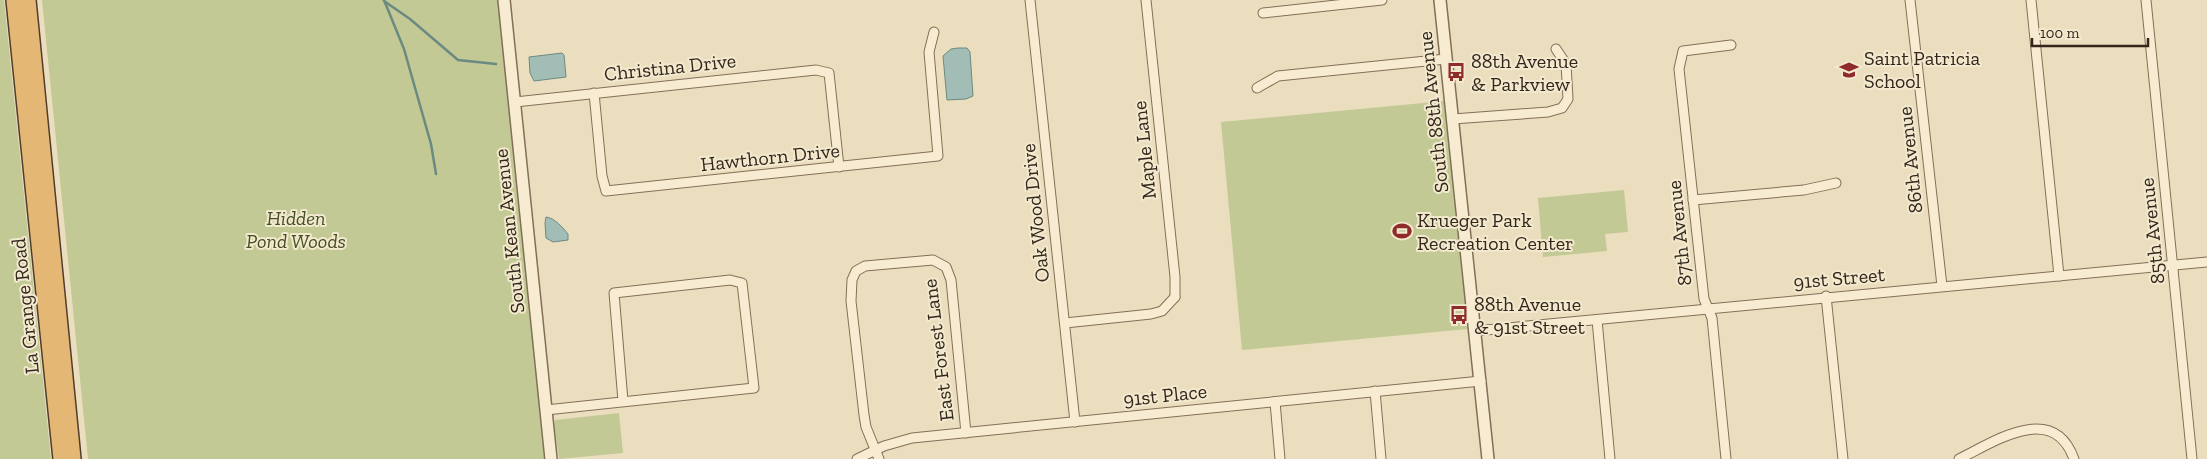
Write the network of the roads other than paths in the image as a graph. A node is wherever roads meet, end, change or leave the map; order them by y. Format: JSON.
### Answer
{"nodes":[{"id":1,"x":14,"y":0,"type":"edge"},
{"id":2,"x":28,"y":0,"type":"edge"},
{"id":3,"x":504,"y":0,"type":"edge"},
{"id":4,"x":1030,"y":0,"type":"edge"},
{"id":5,"x":1146,"y":0,"type":"edge"},
{"id":6,"x":1382,"y":0,"type":"edge"},
{"id":7,"x":1440,"y":0,"type":"edge"},
{"id":8,"x":1910,"y":0,"type":"edge"},
{"id":9,"x":2031,"y":0,"type":"edge"},
{"id":10,"x":2146,"y":0,"type":"edge"},
{"id":11,"x":1263,"y":14,"type":"dead end"},
{"id":12,"x":934,"y":32,"type":"dead end"},
{"id":13,"x":1731,"y":45,"type":"dead end"},
{"id":14,"x":1556,"y":49,"type":"dead end"},
{"id":15,"x":1446,"y":59,"type":"junction"},
{"id":16,"x":1257,"y":88,"type":"dead end"},
{"id":17,"x":594,"y":93,"type":"junction"},
{"id":18,"x":515,"y":102,"type":"junction"},
{"id":19,"x":1453,"y":119,"type":"junction"},
{"id":20,"x":840,"y":167,"type":"junction"},
{"id":21,"x":1836,"y":182,"type":"dead end"},
{"id":22,"x":1693,"y":200,"type":"junction"},
{"id":23,"x":2207,"y":262,"type":"edge"},
{"id":24,"x":2173,"y":265,"type":"junction"},
{"id":25,"x":2059,"y":276,"type":"junction"},
{"id":26,"x":1942,"y":286,"type":"junction"},
{"id":27,"x":1826,"y":296,"type":"junction"},
{"id":28,"x":1708,"y":309,"type":"junction"},
{"id":29,"x":1596,"y":320,"type":"junction"},
{"id":30,"x":1065,"y":323,"type":"junction"},
{"id":31,"x":1475,"y":331,"type":"junction"},
{"id":32,"x":1481,"y":381,"type":"junction"},
{"id":33,"x":1375,"y":391,"type":"junction"},
{"id":34,"x":623,"y":401,"type":"junction"},
{"id":35,"x":1276,"y":402,"type":"junction"},
{"id":36,"x":546,"y":410,"type":"junction"},
{"id":37,"x":1075,"y":422,"type":"junction"},
{"id":38,"x":966,"y":433,"type":"junction"},
{"id":39,"x":875,"y":450,"type":"junction"},
{"id":40,"x":61,"y":459,"type":"edge"},
{"id":41,"x":73,"y":459,"type":"edge"},
{"id":42,"x":551,"y":459,"type":"edge"},
{"id":43,"x":858,"y":459,"type":"edge"},
{"id":44,"x":879,"y":459,"type":"edge"},
{"id":45,"x":1280,"y":459,"type":"edge"},
{"id":46,"x":1381,"y":459,"type":"edge"},
{"id":47,"x":1488,"y":459,"type":"edge"},
{"id":48,"x":1610,"y":459,"type":"edge"},
{"id":49,"x":1726,"y":459,"type":"edge"},
{"id":50,"x":1843,"y":459,"type":"edge"},
{"id":51,"x":1959,"y":459,"type":"edge"},
{"id":52,"x":2074,"y":459,"type":"edge"},
{"id":53,"x":2192,"y":459,"type":"edge"}],
"edges":[{"from":1,"to":40,"type":"highway","name":"La Grange Road"},
{"from":2,"to":41,"type":"highway","name":"La Grange Road"},
{"from":3,"to":18,"type":"street","name":"South Kean Avenue"},
{"from":4,"to":30,"type":"street","name":"Oak Wood Drive"},
{"from":5,"to":30,"type":"street","name":"Maple Lane"},
{"from":6,"to":11,"type":"street"},
{"from":7,"to":15,"type":"street","name":"South 88th Avenue"},
{"from":8,"to":26,"type":"street","name":"86th Avenue"},
{"from":9,"to":25,"type":"street"},
{"from":10,"to":24,"type":"street","name":"85th Avenue"},
{"from":12,"to":20,"type":"street","name":"Hawthorn Drive"},
{"from":13,"to":22,"type":"street","name":"87th Avenue"},
{"from":14,"to":19,"type":"street"},
{"from":15,"to":16,"type":"street"},
{"from":15,"to":19,"type":"street","name":"South 88th Avenue"},
{"from":17,"to":18,"type":"street","name":"Christina Drive"},
{"from":17,"to":20,"type":"street","name":"Christina Drive"},
{"from":17,"to":20,"type":"street","name":"Hawthorn Drive"},
{"from":18,"to":36,"type":"street","name":"South Kean Avenue"},
{"from":19,"to":31,"type":"street","name":"South 88th Avenue"},
{"from":21,"to":22,"type":"street"},
{"from":22,"to":28,"type":"street","name":"87th Avenue"},
{"from":23,"to":24,"type":"street","name":"91st Street"},
{"from":24,"to":25,"type":"street","name":"91st Street"},
{"from":24,"to":53,"type":"street","name":"85th Avenue"},
{"from":25,"to":26,"type":"street","name":"91st Street"},
{"from":26,"to":27,"type":"street","name":"91st Street"},
{"from":27,"to":28,"type":"street","name":"91st Street"},
{"from":27,"to":50,"type":"street"},
{"from":28,"to":29,"type":"street","name":"91st Street"},
{"from":28,"to":49,"type":"street","name":"87th Avenue"},
{"from":29,"to":31,"type":"street","name":"91st Street"},
{"from":29,"to":48,"type":"street"},
{"from":30,"to":37,"type":"street","name":"Oak Wood Drive"},
{"from":31,"to":32,"type":"street","name":"South 88th Avenue"},
{"from":32,"to":33,"type":"street","name":"91st Place"},
{"from":32,"to":47,"type":"street","name":"South 88th Avenue"},
{"from":33,"to":35,"type":"street","name":"91st Place"},
{"from":33,"to":46,"type":"street"},
{"from":34,"to":34,"type":"street"},
{"from":34,"to":36,"type":"street"},
{"from":35,"to":37,"type":"street","name":"91st Place"},
{"from":35,"to":45,"type":"street"},
{"from":36,"to":42,"type":"street","name":"South Kean Avenue"},
{"from":37,"to":38,"type":"street","name":"91st Place"},
{"from":38,"to":39,"type":"street","name":"91st Place"},
{"from":38,"to":39,"type":"street","name":"East Forest Lane"},
{"from":39,"to":43,"type":"street","name":"91st Place"},
{"from":39,"to":44,"type":"street"},
{"from":51,"to":52,"type":"street"}]}
